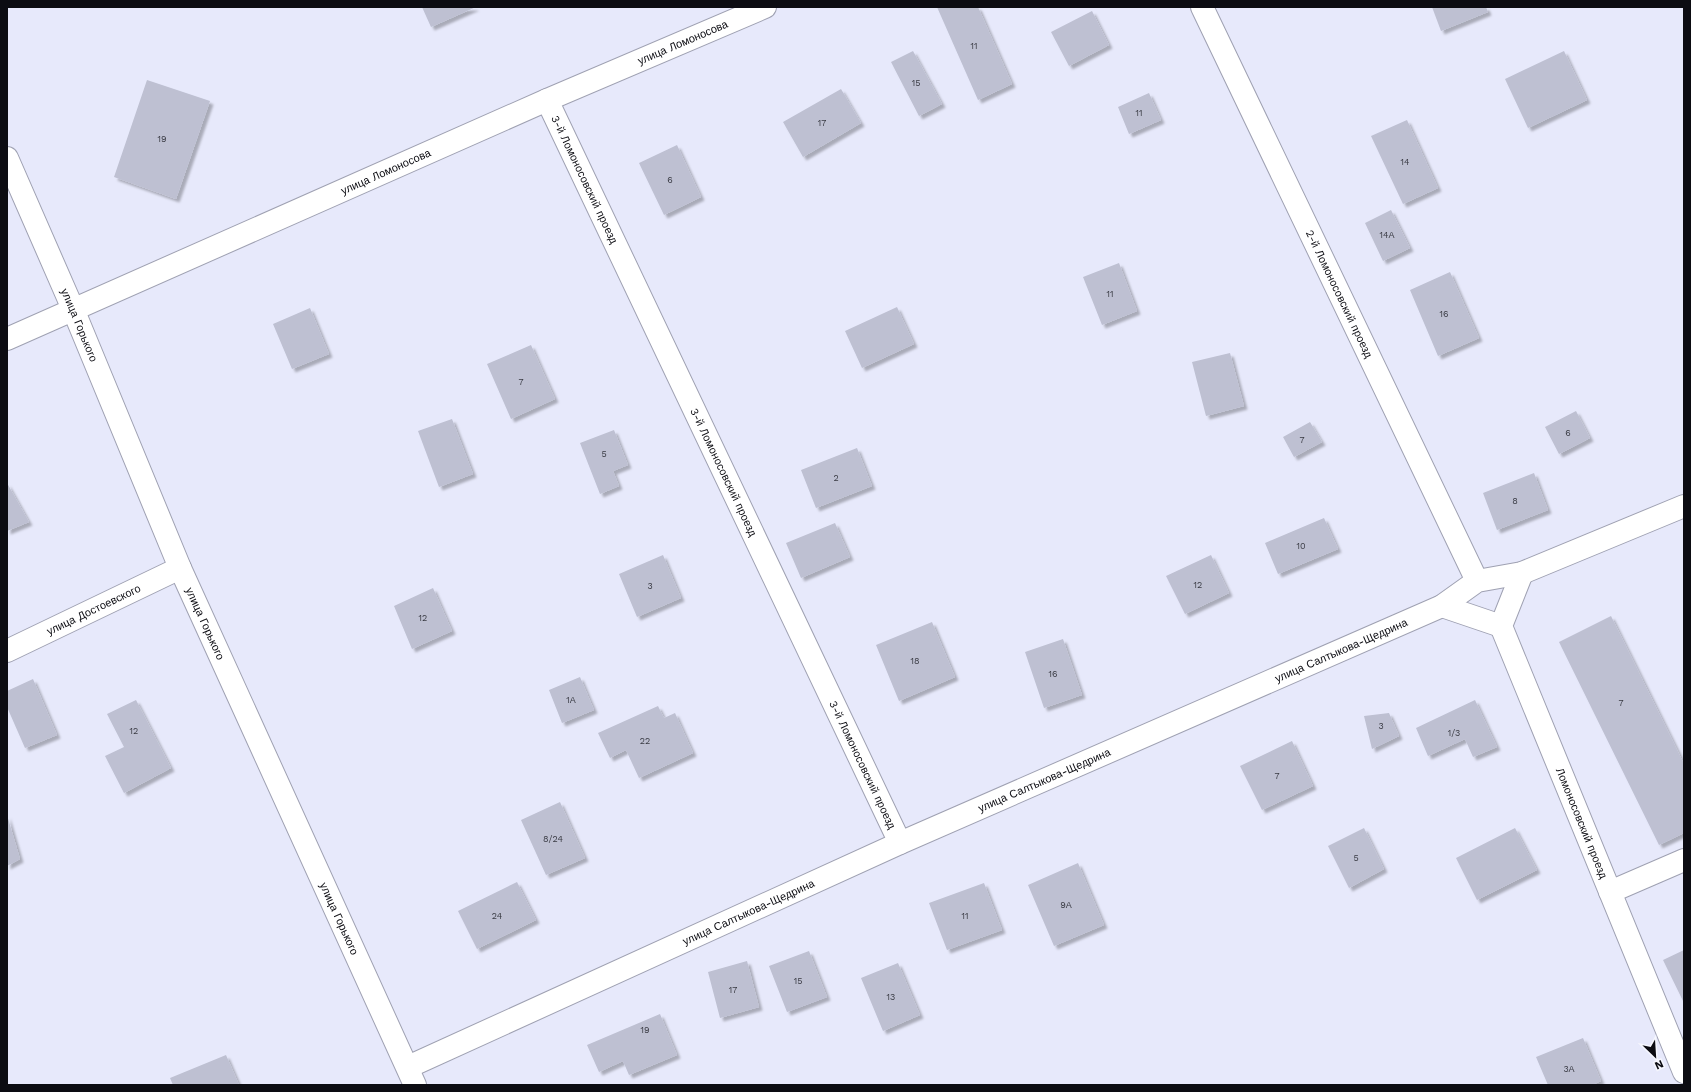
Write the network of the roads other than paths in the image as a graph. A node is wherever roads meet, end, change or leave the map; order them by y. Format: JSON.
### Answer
{"nodes":[{"id":1,"x":765,"y":7,"type":"edge"},
{"id":2,"x":1202,"y":7,"type":"edge"},
{"id":3,"x":547,"y":100,"type":"junction"},
{"id":4,"x":7,"y":158,"type":"edge"},
{"id":5,"x":73,"y":309,"type":"junction"},
{"id":6,"x":7,"y":339,"type":"edge"},
{"id":7,"x":1684,"y":506,"type":"edge"},
{"id":8,"x":180,"y":568,"type":"junction"},
{"id":9,"x":1522,"y":574,"type":"junction"},
{"id":10,"x":1477,"y":581,"type":"junction"},
{"id":11,"x":1442,"y":606,"type":"junction"},
{"id":12,"x":1501,"y":626,"type":"junction"},
{"id":13,"x":7,"y":650,"type":"edge"},
{"id":14,"x":900,"y":843,"type":"junction"},
{"id":15,"x":1684,"y":860,"type":"edge"},
{"id":16,"x":1610,"y":892,"type":"junction"},
{"id":17,"x":1684,"y":1072,"type":"edge"},
{"id":18,"x":411,"y":1076,"type":"edge"}],
"edges":[{"from":1,"to":3,"type":"street","name":"улица Ломоносова"},
{"from":2,"to":10,"type":"street","name":"2-й Ломоносовский проезд"},
{"from":3,"to":5,"type":"street","name":"улица Ломоносова"},
{"from":3,"to":14,"type":"street","name":"3-й Ломоносовский проезд"},
{"from":4,"to":5,"type":"street","name":"улица Горького"},
{"from":5,"to":6,"type":"street","name":"улица Ломоносова"},
{"from":5,"to":8,"type":"street","name":"улица Горького"},
{"from":7,"to":9,"type":"street","name":"улица Салтыкова-Щедрина"},
{"from":8,"to":13,"type":"street","name":"улица Достоевского"},
{"from":8,"to":18,"type":"street","name":"улица Горького"},
{"from":9,"to":10,"type":"street","name":"улица Салтыкова-Щедрина"},
{"from":9,"to":12,"type":"street"},
{"from":10,"to":11,"type":"street","name":"улица Салтыкова-Щедрина"},
{"from":11,"to":12,"type":"street"},
{"from":11,"to":14,"type":"street","name":"улица Салтыкова-Щедрина"},
{"from":12,"to":16,"type":"street","name":"Ломоносовский проезд"},
{"from":14,"to":18,"type":"street","name":"улица Салтыкова-Щедрина"},
{"from":15,"to":16,"type":"street"},
{"from":16,"to":17,"type":"street","name":"Ломоносовский проезд"}]}
